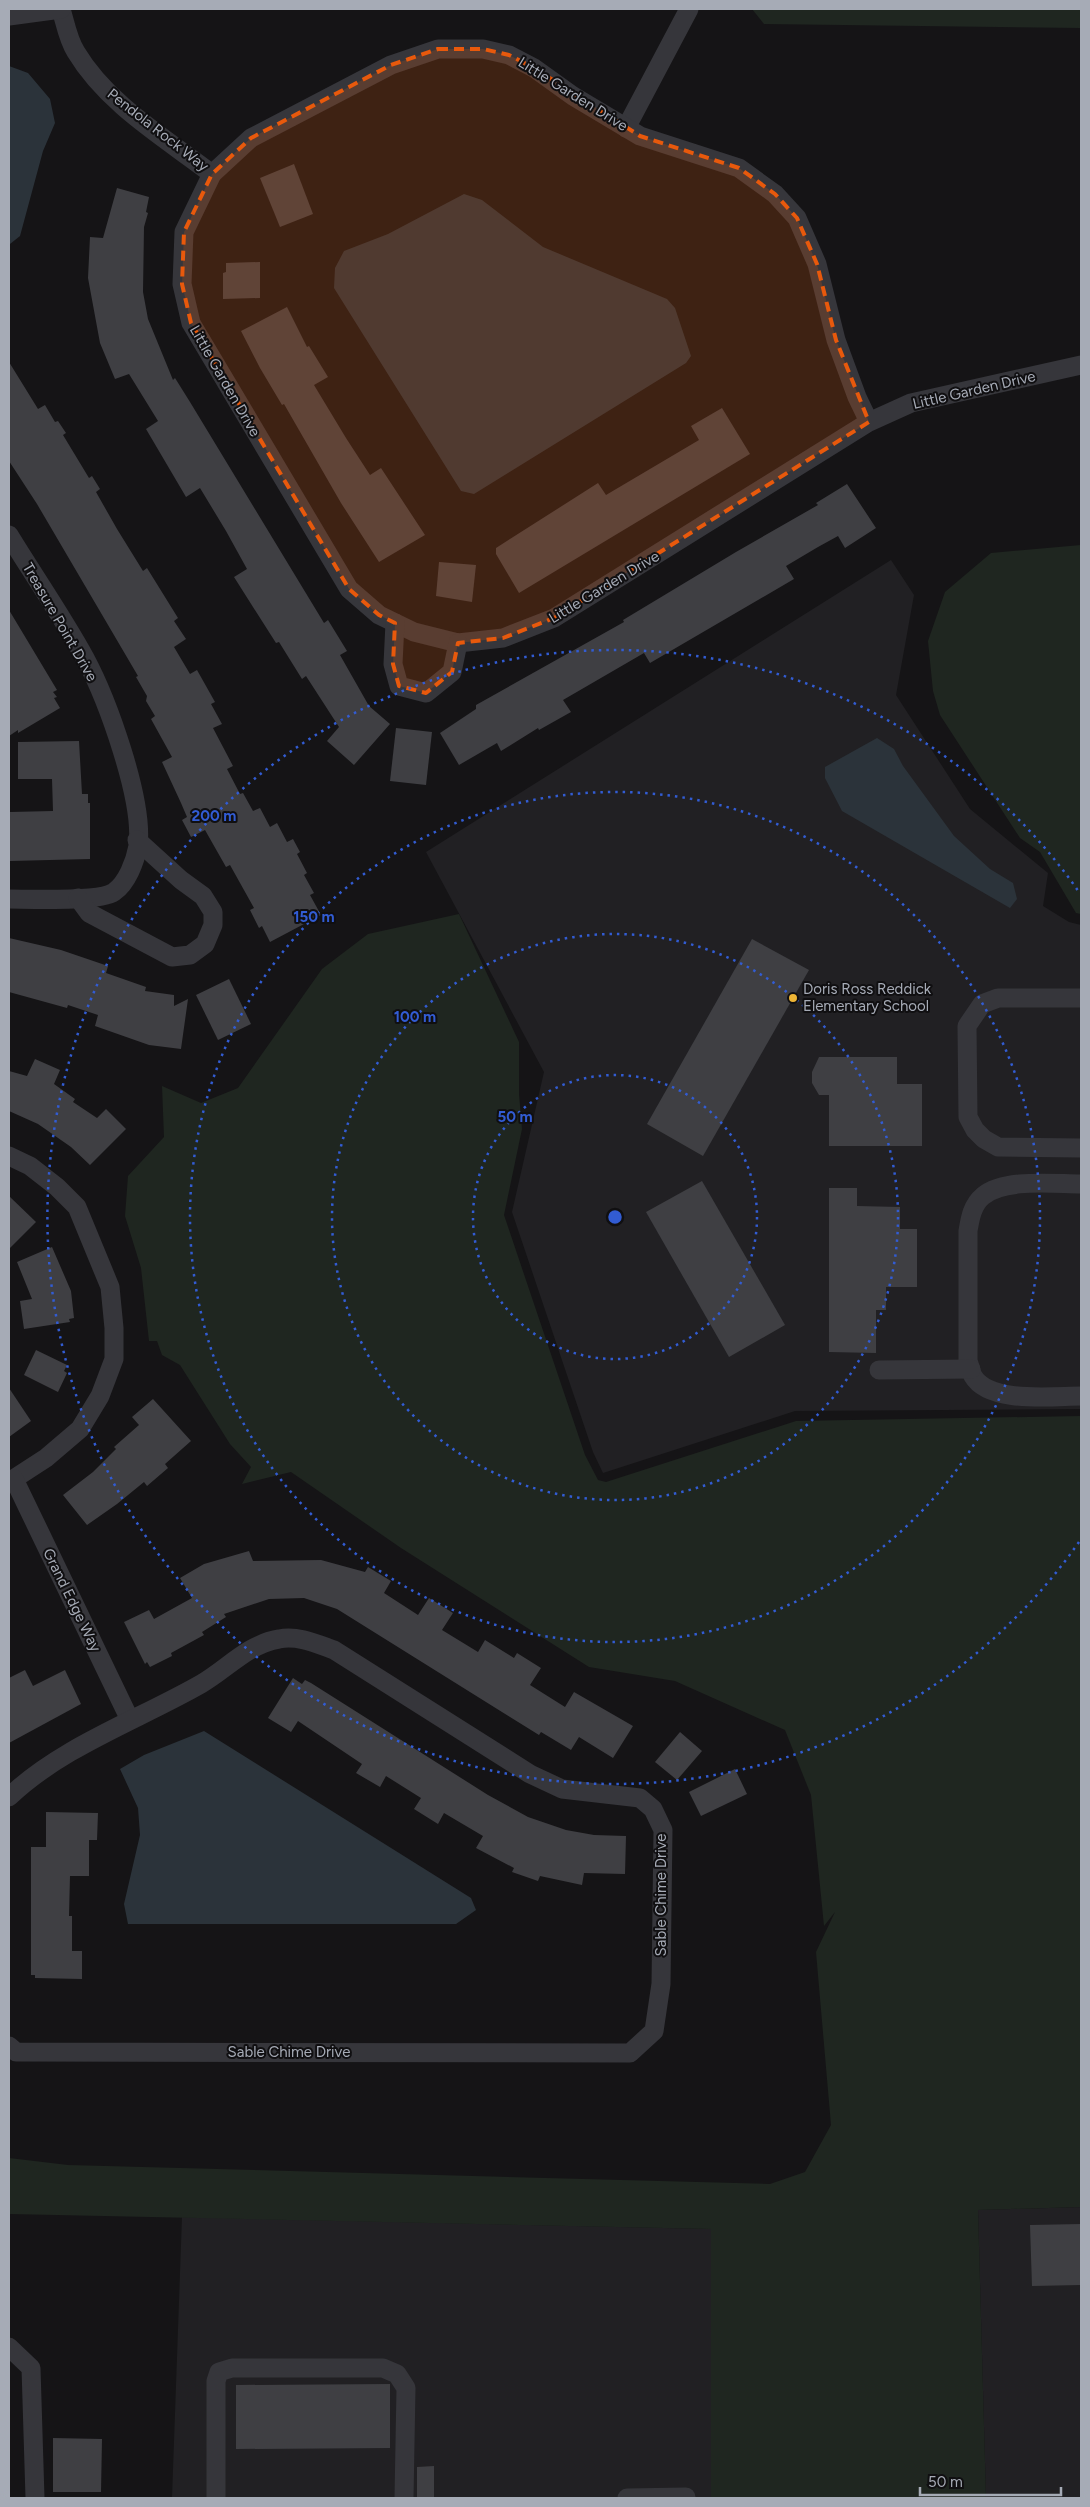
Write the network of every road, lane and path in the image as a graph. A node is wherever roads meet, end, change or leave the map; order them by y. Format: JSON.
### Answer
{"nodes":[{"id":1,"x":61,"y":9,"type":"edge"},
{"id":2,"x":689,"y":9,"type":"edge"},
{"id":3,"x":9,"y":16,"type":"edge"},
{"id":4,"x":626,"y":128,"type":"junction"},
{"id":5,"x":212,"y":174,"type":"junction"},
{"id":6,"x":1081,"y":365,"type":"edge"},
{"id":7,"x":869,"y":422,"type":"junction"},
{"id":8,"x":9,"y":535,"type":"edge"},
{"id":9,"x":395,"y":623,"type":"junction"},
{"id":10,"x":458,"y":642,"type":"junction"},
{"id":11,"x":137,"y":840,"type":"junction"},
{"id":12,"x":78,"y":898,"type":"junction"},
{"id":13,"x":9,"y":899,"type":"edge"},
{"id":14,"x":1081,"y":998,"type":"edge"},
{"id":15,"x":1081,"y":1148,"type":"edge"},
{"id":16,"x":9,"y":1156,"type":"edge"},
{"id":17,"x":1081,"y":1184,"type":"edge"},
{"id":18,"x":879,"y":1370,"type":"dead end"},
{"id":19,"x":971,"y":1370,"type":"junction"},
{"id":20,"x":1081,"y":1396,"type":"edge"},
{"id":21,"x":12,"y":1480,"type":"edge"},
{"id":22,"x":130,"y":1720,"type":"junction"},
{"id":23,"x":9,"y":1797,"type":"edge"},
{"id":24,"x":9,"y":2046,"type":"edge"},
{"id":25,"x":9,"y":2347,"type":"edge"},
{"id":26,"x":686,"y":2497,"type":"edge"},
{"id":27,"x":35,"y":2498,"type":"edge"},
{"id":28,"x":216,"y":2498,"type":"edge"},
{"id":29,"x":404,"y":2498,"type":"edge"},
{"id":30,"x":627,"y":2498,"type":"edge"}],
"edges":[{"from":1,"to":3,"type":"street"},
{"from":1,"to":5,"type":"street","name":"Pendola Rock Way"},
{"from":2,"to":4,"type":"street"},
{"from":4,"to":5,"type":"street","name":"Little Garden Drive"},
{"from":4,"to":7,"type":"street","name":"Little Garden Drive"},
{"from":5,"to":9,"type":"street","name":"Little Garden Drive"},
{"from":6,"to":7,"type":"street","name":"Little Garden Drive"},
{"from":7,"to":10,"type":"street","name":"Little Garden Drive"},
{"from":8,"to":11,"type":"street","name":"Treasure Point Drive"},
{"from":9,"to":10,"type":"street","name":"Little Garden Drive"},
{"from":9,"to":10,"type":"street"},
{"from":11,"to":12,"type":"street","name":"Treasure Point Drive"},
{"from":11,"to":12,"type":"street"},
{"from":12,"to":13,"type":"street","name":"Treasure Point Drive"},
{"from":14,"to":15,"type":"street"},
{"from":16,"to":21,"type":"street"},
{"from":17,"to":19,"type":"street"},
{"from":18,"to":19,"type":"street"},
{"from":19,"to":20,"type":"street"},
{"from":21,"to":22,"type":"street","name":"Grand Edge Way"},
{"from":22,"to":23,"type":"street","name":"Sable Chime Drive"},
{"from":22,"to":24,"type":"street","name":"Sable Chime Drive"},
{"from":25,"to":27,"type":"street"},
{"from":26,"to":30,"type":"street"},
{"from":28,"to":29,"type":"street"}]}
